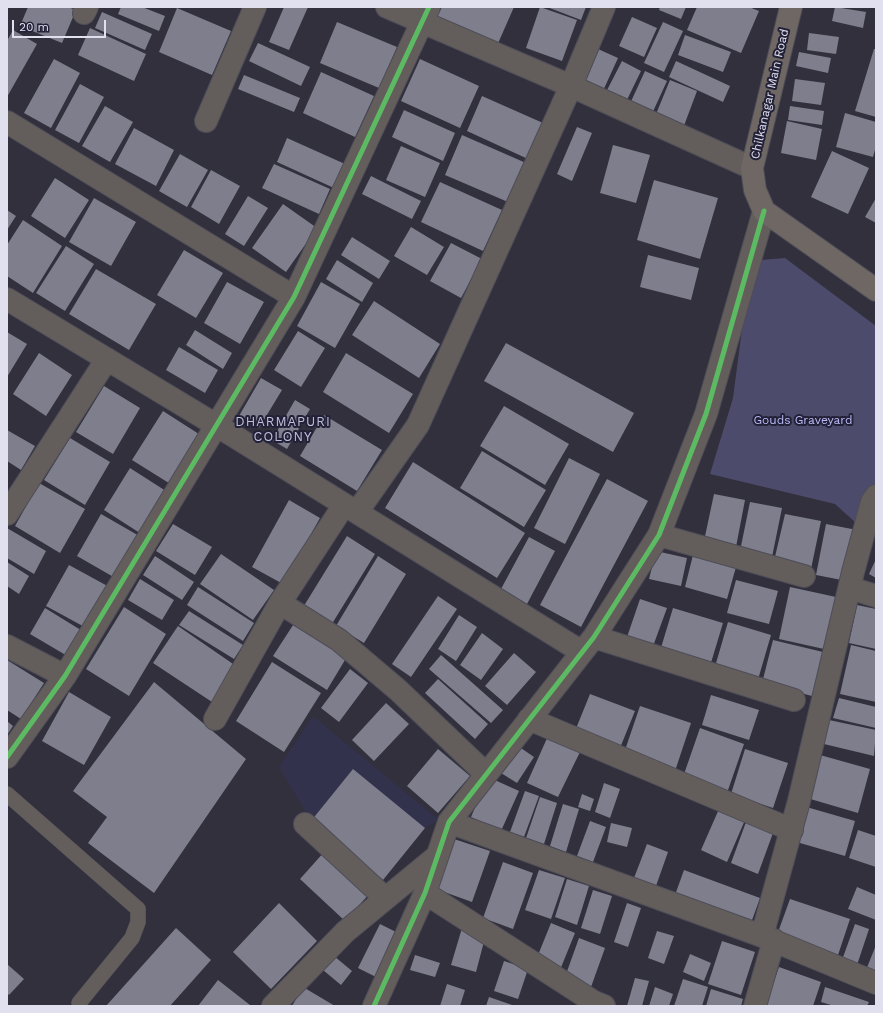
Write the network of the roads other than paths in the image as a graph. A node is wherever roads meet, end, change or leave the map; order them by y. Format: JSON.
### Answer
{"nodes":[{"id":1,"x":254,"y":7,"type":"edge"},
{"id":2,"x":387,"y":7,"type":"edge"},
{"id":3,"x":604,"y":7,"type":"edge"},
{"id":4,"x":791,"y":7,"type":"edge"},
{"id":5,"x":426,"y":14,"type":"edge"},
{"id":6,"x":571,"y":86,"type":"junction"},
{"id":7,"x":206,"y":121,"type":"dead end"},
{"id":8,"x":7,"y":122,"type":"edge"},
{"id":9,"x":752,"y":168,"type":"junction"},
{"id":10,"x":764,"y":211,"type":"junction"},
{"id":11,"x":876,"y":290,"type":"edge"},
{"id":12,"x":294,"y":297,"type":"junction"},
{"id":13,"x":7,"y":299,"type":"edge"},
{"id":14,"x":107,"y":359,"type":"junction"},
{"id":15,"x":216,"y":425,"type":"junction"},
{"id":16,"x":876,"y":496,"type":"edge"},
{"id":17,"x":351,"y":509,"type":"junction"},
{"id":18,"x":7,"y":514,"type":"edge"},
{"id":19,"x":658,"y":535,"type":"junction"},
{"id":20,"x":804,"y":576,"type":"dead end"},
{"id":21,"x":850,"y":588,"type":"junction"},
{"id":22,"x":876,"y":596,"type":"edge"},
{"id":23,"x":280,"y":603,"type":"junction"},
{"id":24,"x":588,"y":645,"type":"junction"},
{"id":25,"x":7,"y":646,"type":"edge"},
{"id":26,"x":65,"y":676,"type":"junction"},
{"id":27,"x":794,"y":700,"type":"dead end"},
{"id":28,"x":530,"y":718,"type":"junction"},
{"id":29,"x":216,"y":719,"type":"dead end"},
{"id":30,"x":7,"y":757,"type":"edge"},
{"id":31,"x":486,"y":774,"type":"junction"},
{"id":32,"x":7,"y":794,"type":"edge"},
{"id":33,"x":449,"y":822,"type":"junction"},
{"id":34,"x":305,"y":824,"type":"dead end"},
{"id":35,"x":792,"y":830,"type":"junction"},
{"id":36,"x":436,"y":857,"type":"junction"},
{"id":37,"x":425,"y":893,"type":"junction"},
{"id":38,"x":385,"y":898,"type":"junction"},
{"id":39,"x":768,"y":938,"type":"junction"},
{"id":40,"x":876,"y":982,"type":"edge"},
{"id":41,"x":79,"y":1003,"type":"dead end"},
{"id":42,"x":381,"y":1004,"type":"edge"},
{"id":43,"x":273,"y":1006,"type":"edge"},
{"id":44,"x":604,"y":1006,"type":"edge"},
{"id":45,"x":755,"y":1006,"type":"edge"}],
"edges":[{"from":1,"to":7,"type":"street"},
{"from":2,"to":5,"type":"street"},
{"from":3,"to":6,"type":"street"},
{"from":4,"to":9,"type":"main road","name":"Chilkanagar Main Road"},
{"from":5,"to":6,"type":"street"},
{"from":5,"to":12,"type":"street"},
{"from":6,"to":9,"type":"street"},
{"from":6,"to":17,"type":"street"},
{"from":8,"to":12,"type":"street"},
{"from":9,"to":10,"type":"main road","name":"Chilkanagar Main Road"},
{"from":10,"to":11,"type":"main road"},
{"from":10,"to":19,"type":"street"},
{"from":12,"to":15,"type":"street"},
{"from":13,"to":14,"type":"street"},
{"from":14,"to":15,"type":"street"},
{"from":14,"to":18,"type":"street"},
{"from":15,"to":17,"type":"street"},
{"from":15,"to":26,"type":"street"},
{"from":16,"to":21,"type":"street"},
{"from":17,"to":23,"type":"street"},
{"from":17,"to":24,"type":"street"},
{"from":19,"to":20,"type":"street"},
{"from":19,"to":24,"type":"street"},
{"from":21,"to":22,"type":"street"},
{"from":21,"to":35,"type":"street"},
{"from":23,"to":29,"type":"street"},
{"from":23,"to":31,"type":"street"},
{"from":24,"to":27,"type":"street"},
{"from":24,"to":28,"type":"street"},
{"from":25,"to":26,"type":"street"},
{"from":26,"to":30,"type":"street"},
{"from":28,"to":31,"type":"street"},
{"from":28,"to":35,"type":"street"},
{"from":31,"to":33,"type":"street"},
{"from":32,"to":41,"type":"lane"},
{"from":33,"to":36,"type":"street"},
{"from":33,"to":39,"type":"street"},
{"from":34,"to":38,"type":"street"},
{"from":35,"to":39,"type":"street"},
{"from":36,"to":37,"type":"street"},
{"from":36,"to":38,"type":"street"},
{"from":37,"to":42,"type":"street"},
{"from":37,"to":44,"type":"street"},
{"from":38,"to":43,"type":"street"},
{"from":39,"to":40,"type":"street"},
{"from":39,"to":45,"type":"street"}]}
